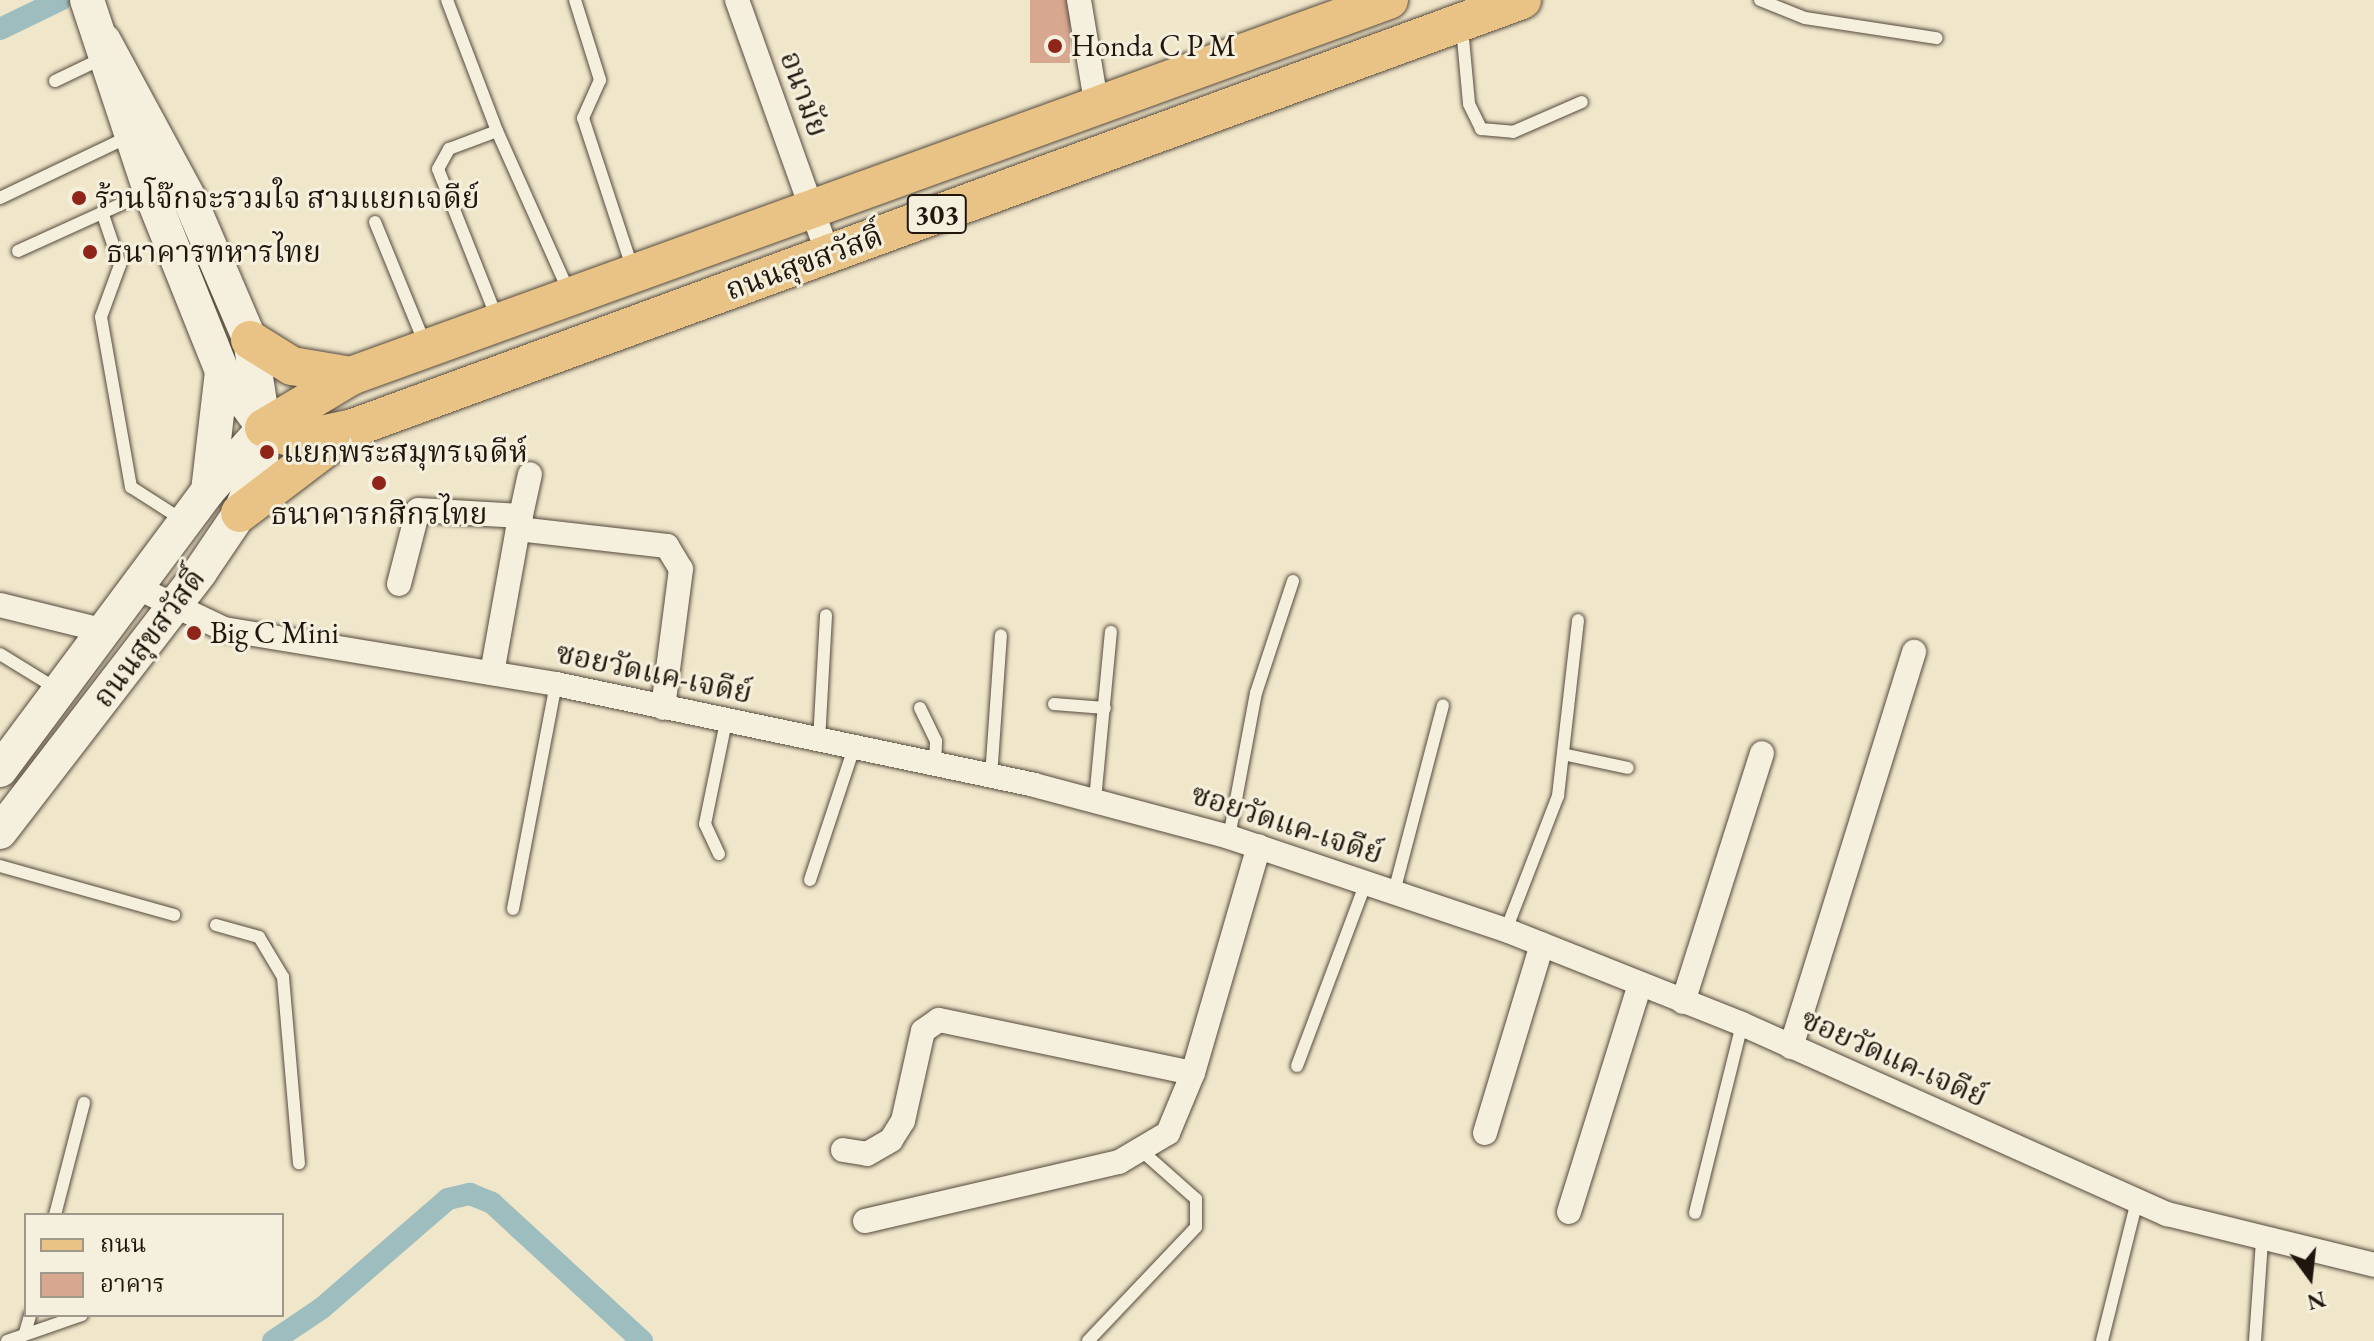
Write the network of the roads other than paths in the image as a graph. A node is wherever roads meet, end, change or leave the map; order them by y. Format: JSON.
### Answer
{"nodes":[{"id":1,"x":447,"y":0,"type":"edge"},
{"id":2,"x":575,"y":0,"type":"edge"},
{"id":3,"x":737,"y":0,"type":"edge"},
{"id":4,"x":1079,"y":0,"type":"edge"},
{"id":5,"x":1389,"y":0,"type":"edge"},
{"id":6,"x":1522,"y":0,"type":"edge"},
{"id":7,"x":1760,"y":0,"type":"edge"},
{"id":8,"x":89,"y":4,"type":"edge"},
{"id":9,"x":1462,"y":22,"type":"junction"},
{"id":10,"x":1936,"y":38,"type":"dead end"},
{"id":11,"x":110,"y":55,"type":"junction"},
{"id":12,"x":55,"y":81,"type":"dead end"},
{"id":13,"x":1582,"y":102,"type":"dead end"},
{"id":14,"x":1097,"y":108,"type":"junction"},
{"id":15,"x":497,"y":131,"type":"junction"},
{"id":16,"x":130,"y":136,"type":"junction"},
{"id":17,"x":0,"y":198,"type":"edge"},
{"id":18,"x":166,"y":202,"type":"junction"},
{"id":19,"x":812,"y":210,"type":"junction"},
{"id":20,"x":102,"y":212,"type":"junction"},
{"id":21,"x":375,"y":222,"type":"dead end"},
{"id":22,"x":18,"y":251,"type":"dead end"},
{"id":23,"x":828,"y":254,"type":"junction"},
{"id":24,"x":634,"y":273,"type":"junction"},
{"id":25,"x":571,"y":296,"type":"junction"},
{"id":26,"x":498,"y":321,"type":"junction"},
{"id":27,"x":250,"y":340,"type":"junction"},
{"id":28,"x":427,"y":347,"type":"junction"},
{"id":29,"x":222,"y":371,"type":"junction"},
{"id":30,"x":351,"y":376,"type":"junction"},
{"id":31,"x":264,"y":428,"type":"junction"},
{"id":32,"x":353,"y":428,"type":"junction"},
{"id":33,"x":530,"y":474,"type":"dead end"},
{"id":34,"x":208,"y":491,"type":"junction"},
{"id":35,"x":240,"y":513,"type":"junction"},
{"id":36,"x":187,"y":522,"type":"junction"},
{"id":37,"x":520,"y":523,"type":"junction"},
{"id":38,"x":1293,"y":581,"type":"dead end"},
{"id":39,"x":399,"y":584,"type":"dead end"},
{"id":40,"x":138,"y":588,"type":"junction"},
{"id":41,"x":0,"y":605,"type":"edge"},
{"id":42,"x":174,"y":608,"type":"junction"},
{"id":43,"x":826,"y":615,"type":"dead end"},
{"id":44,"x":1578,"y":620,"type":"dead end"},
{"id":45,"x":105,"y":631,"type":"junction"},
{"id":46,"x":1111,"y":632,"type":"dead end"},
{"id":47,"x":1001,"y":635,"type":"dead end"},
{"id":48,"x":1914,"y":652,"type":"dead end"},
{"id":49,"x":0,"y":654,"type":"edge"},
{"id":50,"x":492,"y":673,"type":"junction"},
{"id":51,"x":556,"y":684,"type":"junction"},
{"id":52,"x":59,"y":691,"type":"junction"},
{"id":53,"x":1054,"y":704,"type":"dead end"},
{"id":54,"x":1443,"y":705,"type":"dead end"},
{"id":55,"x":663,"y":708,"type":"junction"},
{"id":56,"x":920,"y":708,"type":"dead end"},
{"id":57,"x":1105,"y":708,"type":"junction"},
{"id":58,"x":726,"y":722,"type":"junction"},
{"id":59,"x":819,"y":741,"type":"junction"},
{"id":60,"x":854,"y":748,"type":"junction"},
{"id":61,"x":1762,"y":753,"type":"dead end"},
{"id":62,"x":1567,"y":755,"type":"junction"},
{"id":63,"x":935,"y":766,"type":"junction"},
{"id":64,"x":1628,"y":768,"type":"dead end"},
{"id":65,"x":0,"y":770,"type":"edge"},
{"id":66,"x":991,"y":777,"type":"junction"},
{"id":67,"x":1095,"y":800,"type":"junction"},
{"id":68,"x":0,"y":832,"type":"edge"},
{"id":69,"x":1229,"y":837,"type":"junction"},
{"id":70,"x":1259,"y":846,"type":"junction"},
{"id":71,"x":719,"y":854,"type":"dead end"},
{"id":72,"x":0,"y":866,"type":"edge"},
{"id":73,"x":810,"y":880,"type":"dead end"},
{"id":74,"x":1366,"y":882,"type":"junction"},
{"id":75,"x":1394,"y":892,"type":"junction"},
{"id":76,"x":513,"y":909,"type":"dead end"},
{"id":77,"x":174,"y":915,"type":"dead end"},
{"id":78,"x":216,"y":925,"type":"dead end"},
{"id":79,"x":1506,"y":930,"type":"junction"},
{"id":80,"x":1542,"y":944,"type":"junction"},
{"id":81,"x":1640,"y":984,"type":"junction"},
{"id":82,"x":1683,"y":1002,"type":"junction"},
{"id":83,"x":1742,"y":1024,"type":"junction"},
{"id":84,"x":1791,"y":1047,"type":"junction"},
{"id":85,"x":1297,"y":1066,"type":"dead end"},
{"id":86,"x":1193,"y":1073,"type":"junction"},
{"id":87,"x":84,"y":1103,"type":"dead end"},
{"id":88,"x":1485,"y":1133,"type":"dead end"},
{"id":89,"x":843,"y":1150,"type":"dead end"},
{"id":90,"x":1144,"y":1153,"type":"junction"},
{"id":91,"x":299,"y":1163,"type":"dead end"},
{"id":92,"x":2137,"y":1201,"type":"junction"},
{"id":93,"x":1569,"y":1212,"type":"dead end"},
{"id":94,"x":56,"y":1213,"type":"edge"},
{"id":95,"x":1695,"y":1213,"type":"dead end"},
{"id":96,"x":865,"y":1221,"type":"dead end"},
{"id":97,"x":2262,"y":1240,"type":"junction"},
{"id":98,"x":2374,"y":1265,"type":"edge"},
{"id":99,"x":29,"y":1317,"type":"edge"},
{"id":100,"x":76,"y":1317,"type":"edge"},
{"id":101,"x":25,"y":1333,"type":"junction"},
{"id":102,"x":7,"y":1341,"type":"edge"},
{"id":103,"x":1088,"y":1341,"type":"edge"},
{"id":104,"x":2102,"y":1341,"type":"edge"},
{"id":105,"x":2255,"y":1341,"type":"edge"}],
"edges":[{"from":1,"to":15,"type":"lane"},
{"from":2,"to":24,"type":"lane"},
{"from":3,"to":19,"type":"street","name":"อนามัย"},
{"from":4,"to":14,"type":"street"},
{"from":5,"to":14,"type":"main road","name":"ถนนสุขสวัสดิ์","number":"303"},
{"from":6,"to":9,"type":"main road","name":"ถนนสุขสวัสดิ์","number":"303"},
{"from":7,"to":10,"type":"lane"},
{"from":8,"to":11,"type":"main road","name":"ถนนสุขสวัสดิ์"},
{"from":9,"to":13,"type":"lane"},
{"from":9,"to":23,"type":"main road","name":"ถนนสุขสวัสดิ์","number":"303"},
{"from":11,"to":12,"type":"lane"},
{"from":11,"to":16,"type":"main road","name":"ถนนสุขสวัสดิ์"},
{"from":11,"to":18,"type":"main road","name":"ถนนสุขสวัสดิ์"},
{"from":14,"to":19,"type":"main road","name":"ถนนสุขสวัสดิ์","number":"303"},
{"from":15,"to":25,"type":"lane"},
{"from":15,"to":26,"type":"lane"},
{"from":16,"to":17,"type":"lane"},
{"from":16,"to":18,"type":"main road","name":"ถนนสุขสวัสดิ์"},
{"from":18,"to":20,"type":"lane"},
{"from":18,"to":27,"type":"main road","name":"ถนนสุขสวัสดิ์"},
{"from":18,"to":29,"type":"main road","name":"ถนนสุขสวัสดิ์"},
{"from":19,"to":23,"type":"street","name":"อนามัย"},
{"from":19,"to":24,"type":"main road","name":"ถนนสุขสวัสดิ์","number":"303"},
{"from":20,"to":22,"type":"lane"},
{"from":20,"to":36,"type":"lane"},
{"from":21,"to":28,"type":"lane"},
{"from":23,"to":32,"type":"main road","name":"ถนนสุขสวัสดิ์","number":"303"},
{"from":24,"to":25,"type":"main road","name":"ถนนสุขสวัสดิ์","number":"303"},
{"from":25,"to":26,"type":"main road","name":"ถนนสุขสวัสดิ์","number":"303"},
{"from":26,"to":28,"type":"main road","name":"ถนนสุขสวัสดิ์","number":"303"},
{"from":27,"to":30,"type":"main road"},
{"from":27,"to":31,"type":"main road","name":"ถนนสุขสวัสดิ์"},
{"from":28,"to":30,"type":"main road","name":"ถนนสุขสวัสดิ์","number":"303"},
{"from":29,"to":31,"type":"main road","name":"ถนนสุขสวัสดิ์"},
{"from":29,"to":34,"type":"main road"},
{"from":30,"to":31,"type":"main road","name":"ถนนสุขสวัสดิ์","number":"303"},
{"from":31,"to":32,"type":"main road","name":"ถนนสุขสวัสดิ์","number":"303"},
{"from":31,"to":34,"type":"main road","name":"ถนนสุขสวัสดิ์"},
{"from":31,"to":35,"type":"main road","name":"ถนนสุขสวัสดิ์"},
{"from":32,"to":35,"type":"main road"},
{"from":33,"to":37,"type":"street"},
{"from":34,"to":36,"type":"main road","name":"ถนนสุขสวัสดิ์"},
{"from":35,"to":42,"type":"main road","name":"ถนนสุขสวัสดิ์"},
{"from":36,"to":40,"type":"main road","name":"ถนนสุขสวัสดิ์"},
{"from":37,"to":39,"type":"street"},
{"from":37,"to":50,"type":"street"},
{"from":37,"to":55,"type":"street"},
{"from":38,"to":69,"type":"lane"},
{"from":40,"to":42,"type":"street","name":"ซอยวัดแค-เจดีย์"},
{"from":40,"to":45,"type":"main road","name":"ถนนสุขสวัสดิ์"},
{"from":41,"to":45,"type":"street"},
{"from":42,"to":50,"type":"street","name":"ซอยวัดแค-เจดีย์"},
{"from":42,"to":68,"type":"main road","name":"ถนนสุขสวัสดิ์"},
{"from":43,"to":59,"type":"lane"},
{"from":44,"to":62,"type":"lane"},
{"from":45,"to":52,"type":"main road","name":"ถนนสุขสวัสดิ์"},
{"from":46,"to":57,"type":"lane"},
{"from":47,"to":66,"type":"lane"},
{"from":48,"to":84,"type":"street"},
{"from":49,"to":52,"type":"lane"},
{"from":50,"to":51,"type":"street","name":"ซอยวัดแค-เจดีย์"},
{"from":51,"to":55,"type":"street","name":"ซอยวัดแค-เจดีย์"},
{"from":51,"to":76,"type":"lane"},
{"from":52,"to":65,"type":"main road","name":"ถนนสุขสวัสดิ์"},
{"from":53,"to":57,"type":"lane"},
{"from":54,"to":75,"type":"lane"},
{"from":55,"to":58,"type":"street","name":"ซอยวัดแค-เจดีย์"},
{"from":56,"to":63,"type":"lane"},
{"from":57,"to":67,"type":"lane"},
{"from":58,"to":59,"type":"street","name":"ซอยวัดแค-เจดีย์"},
{"from":58,"to":71,"type":"lane"},
{"from":59,"to":60,"type":"street","name":"ซอยวัดแค-เจดีย์"},
{"from":60,"to":63,"type":"street","name":"ซอยวัดแค-เจดีย์"},
{"from":60,"to":73,"type":"lane"},
{"from":61,"to":82,"type":"street"},
{"from":62,"to":64,"type":"lane"},
{"from":62,"to":79,"type":"lane"},
{"from":63,"to":66,"type":"street","name":"ซอยวัดแค-เจดีย์"},
{"from":66,"to":67,"type":"street","name":"ซอยวัดแค-เจดีย์"},
{"from":67,"to":69,"type":"street","name":"ซอยวัดแค-เจดีย์"},
{"from":69,"to":70,"type":"street","name":"ซอยวัดแค-เจดีย์"},
{"from":70,"to":74,"type":"street","name":"ซอยวัดแค-เจดีย์"},
{"from":70,"to":86,"type":"street"},
{"from":72,"to":77,"type":"lane"},
{"from":74,"to":75,"type":"street","name":"ซอยวัดแค-เจดีย์"},
{"from":74,"to":85,"type":"lane"},
{"from":75,"to":79,"type":"street","name":"ซอยวัดแค-เจดีย์"},
{"from":78,"to":91,"type":"lane"},
{"from":79,"to":80,"type":"street","name":"ซอยวัดแค-เจดีย์"},
{"from":80,"to":81,"type":"street","name":"ซอยวัดแค-เจดีย์"},
{"from":80,"to":88,"type":"street"},
{"from":81,"to":82,"type":"street","name":"ซอยวัดแค-เจดีย์"},
{"from":81,"to":93,"type":"street"},
{"from":82,"to":83,"type":"street","name":"ซอยวัดแค-เจดีย์"},
{"from":83,"to":84,"type":"street","name":"ซอยวัดแค-เจดีย์"},
{"from":83,"to":95,"type":"lane"},
{"from":84,"to":92,"type":"street","name":"ซอยวัดแค-เจดีย์"},
{"from":86,"to":89,"type":"street"},
{"from":86,"to":90,"type":"street"},
{"from":87,"to":94,"type":"lane"},
{"from":90,"to":96,"type":"street"},
{"from":90,"to":103,"type":"lane"},
{"from":92,"to":97,"type":"street","name":"ซอยวัดแค-เจดีย์"},
{"from":92,"to":104,"type":"lane"},
{"from":97,"to":98,"type":"street","name":"ซอยวัดแค-เจดีย์"},
{"from":97,"to":105,"type":"lane"},
{"from":99,"to":101,"type":"lane"},
{"from":100,"to":101,"type":"lane"},
{"from":101,"to":102,"type":"lane"}]}
